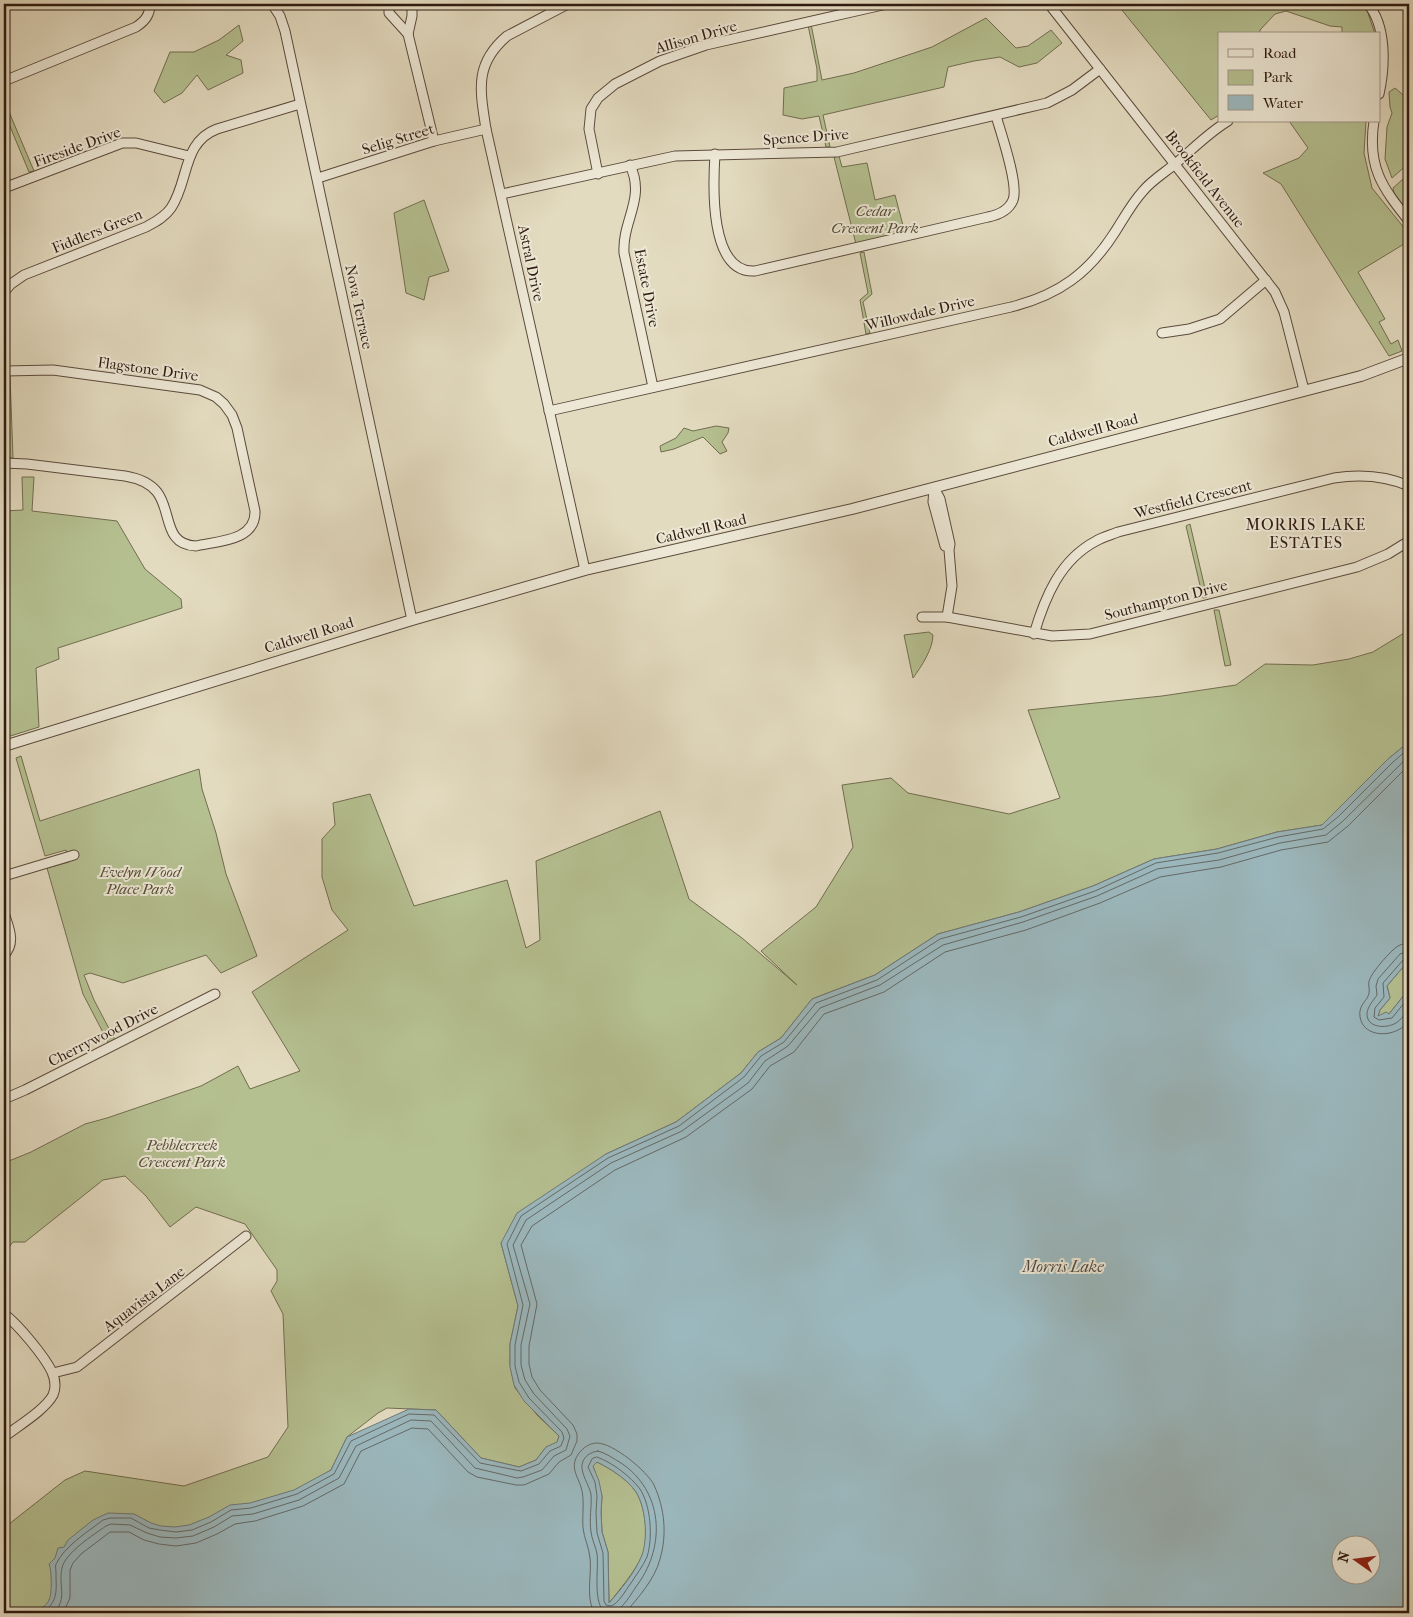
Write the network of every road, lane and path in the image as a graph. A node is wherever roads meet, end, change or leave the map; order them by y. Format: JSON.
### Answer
{"nodes":[{"id":1,"x":150,"y":4,"type":"edge"},
{"id":2,"x":272,"y":4,"type":"edge"},
{"id":3,"x":389,"y":4,"type":"edge"},
{"id":4,"x":412,"y":4,"type":"edge"},
{"id":5,"x":568,"y":4,"type":"edge"},
{"id":6,"x":887,"y":4,"type":"edge"},
{"id":7,"x":1049,"y":4,"type":"edge"},
{"id":8,"x":1368,"y":4,"type":"edge"},
{"id":9,"x":408,"y":34,"type":"junction"},
{"id":10,"x":1100,"y":69,"type":"junction"},
{"id":11,"x":4,"y":81,"type":"edge"},
{"id":12,"x":1380,"y":86,"type":"edge"},
{"id":13,"x":300,"y":104,"type":"junction"},
{"id":14,"x":996,"y":116,"type":"junction"},
{"id":15,"x":1227,"y":122,"type":"edge"},
{"id":16,"x":1374,"y":122,"type":"edge"},
{"id":17,"x":486,"y":129,"type":"junction"},
{"id":18,"x":434,"y":142,"type":"junction"},
{"id":19,"x":715,"y":154,"type":"junction"},
{"id":20,"x":190,"y":156,"type":"junction"},
{"id":21,"x":1175,"y":164,"type":"junction"},
{"id":22,"x":630,"y":165,"type":"junction"},
{"id":23,"x":598,"y":174,"type":"junction"},
{"id":24,"x":318,"y":178,"type":"junction"},
{"id":25,"x":4,"y":188,"type":"edge"},
{"id":26,"x":502,"y":194,"type":"junction"},
{"id":27,"x":1409,"y":221,"type":"edge"},
{"id":28,"x":1266,"y":280,"type":"junction"},
{"id":29,"x":4,"y":292,"type":"edge"},
{"id":30,"x":1162,"y":333,"type":"dead end"},
{"id":31,"x":1409,"y":358,"type":"edge"},
{"id":32,"x":4,"y":371,"type":"edge"},
{"id":33,"x":653,"y":387,"type":"junction"},
{"id":34,"x":1304,"y":390,"type":"junction"},
{"id":35,"x":549,"y":411,"type":"junction"},
{"id":36,"x":4,"y":463,"type":"edge"},
{"id":37,"x":1409,"y":486,"type":"edge"},
{"id":38,"x":934,"y":488,"type":"junction"},
{"id":39,"x":1409,"y":541,"type":"edge"},
{"id":40,"x":585,"y":570,"type":"junction"},
{"id":41,"x":922,"y":617,"type":"dead end"},
{"id":42,"x":947,"y":617,"type":"junction"},
{"id":43,"x":412,"y":620,"type":"junction"},
{"id":44,"x":1034,"y":634,"type":"junction"},
{"id":45,"x":4,"y":746,"type":"edge"},
{"id":46,"x":74,"y":855,"type":"dead end"},
{"id":47,"x":4,"y":876,"type":"edge"},
{"id":48,"x":4,"y":913,"type":"edge"},
{"id":49,"x":4,"y":955,"type":"edge"},
{"id":50,"x":215,"y":994,"type":"dead end"},
{"id":51,"x":4,"y":1099,"type":"edge"},
{"id":52,"x":246,"y":1236,"type":"dead end"},
{"id":53,"x":4,"y":1314,"type":"edge"},
{"id":54,"x":53,"y":1374,"type":"junction"},
{"id":55,"x":4,"y":1437,"type":"edge"}],
"edges":[{"from":1,"to":11,"type":"street"},
{"from":2,"to":13,"type":"street","name":"Nova Terrace"},
{"from":3,"to":9,"type":"street"},
{"from":4,"to":9,"type":"street"},
{"from":5,"to":17,"type":"street","name":"Astral Drive"},
{"from":6,"to":23,"type":"street","name":"Allison Drive"},
{"from":7,"to":10,"type":"street","name":"Brookfield Avenue"},
{"from":8,"to":12,"type":"street"},
{"from":9,"to":18,"type":"street"},
{"from":10,"to":14,"type":"street","name":"Spence Drive"},
{"from":10,"to":21,"type":"street","name":"Brookfield Avenue"},
{"from":13,"to":20,"type":"street","name":"Fiddlers Green"},
{"from":13,"to":24,"type":"street","name":"Nova Terrace"},
{"from":14,"to":19,"type":"street","name":"Spence Drive"},
{"from":14,"to":19,"type":"street"},
{"from":15,"to":21,"type":"street","name":"Willowdale Drive"},
{"from":16,"to":27,"type":"street"},
{"from":17,"to":18,"type":"street","name":"Selig Street"},
{"from":17,"to":26,"type":"street","name":"Astral Drive"},
{"from":18,"to":24,"type":"street","name":"Selig Street"},
{"from":19,"to":22,"type":"street","name":"Spence Drive"},
{"from":20,"to":25,"type":"street","name":"Fireside Drive"},
{"from":20,"to":29,"type":"street","name":"Fiddlers Green"},
{"from":21,"to":28,"type":"street","name":"Brookfield Avenue"},
{"from":21,"to":33,"type":"street","name":"Willowdale Drive"},
{"from":22,"to":23,"type":"street","name":"Spence Drive"},
{"from":22,"to":33,"type":"street","name":"Estate Drive"},
{"from":23,"to":26,"type":"street","name":"Spence Drive"},
{"from":24,"to":43,"type":"street","name":"Nova Terrace"},
{"from":26,"to":35,"type":"street","name":"Astral Drive"},
{"from":28,"to":30,"type":"street"},
{"from":28,"to":34,"type":"street","name":"Brookfield Avenue"},
{"from":31,"to":34,"type":"street","name":"Caldwell Road"},
{"from":32,"to":36,"type":"street","name":"Flagstone Drive"},
{"from":33,"to":35,"type":"street","name":"Willowdale Drive"},
{"from":34,"to":38,"type":"street","name":"Caldwell Road"},
{"from":35,"to":40,"type":"street","name":"Astral Drive"},
{"from":37,"to":44,"type":"street","name":"Westfield Crescent"},
{"from":38,"to":40,"type":"street","name":"Caldwell Road"},
{"from":38,"to":42,"type":"street"},
{"from":39,"to":44,"type":"street","name":"Southampton Drive"},
{"from":40,"to":43,"type":"street","name":"Caldwell Road"},
{"from":41,"to":42,"type":"street","name":"Southampton Drive"},
{"from":42,"to":44,"type":"street","name":"Southampton Drive"},
{"from":43,"to":45,"type":"street","name":"Caldwell Road"},
{"from":46,"to":47,"type":"street"},
{"from":48,"to":49,"type":"street"},
{"from":50,"to":51,"type":"street","name":"Cherrywood Drive"},
{"from":52,"to":54,"type":"street","name":"Aquavista Lane"},
{"from":53,"to":54,"type":"street"},
{"from":54,"to":55,"type":"street"}]}
